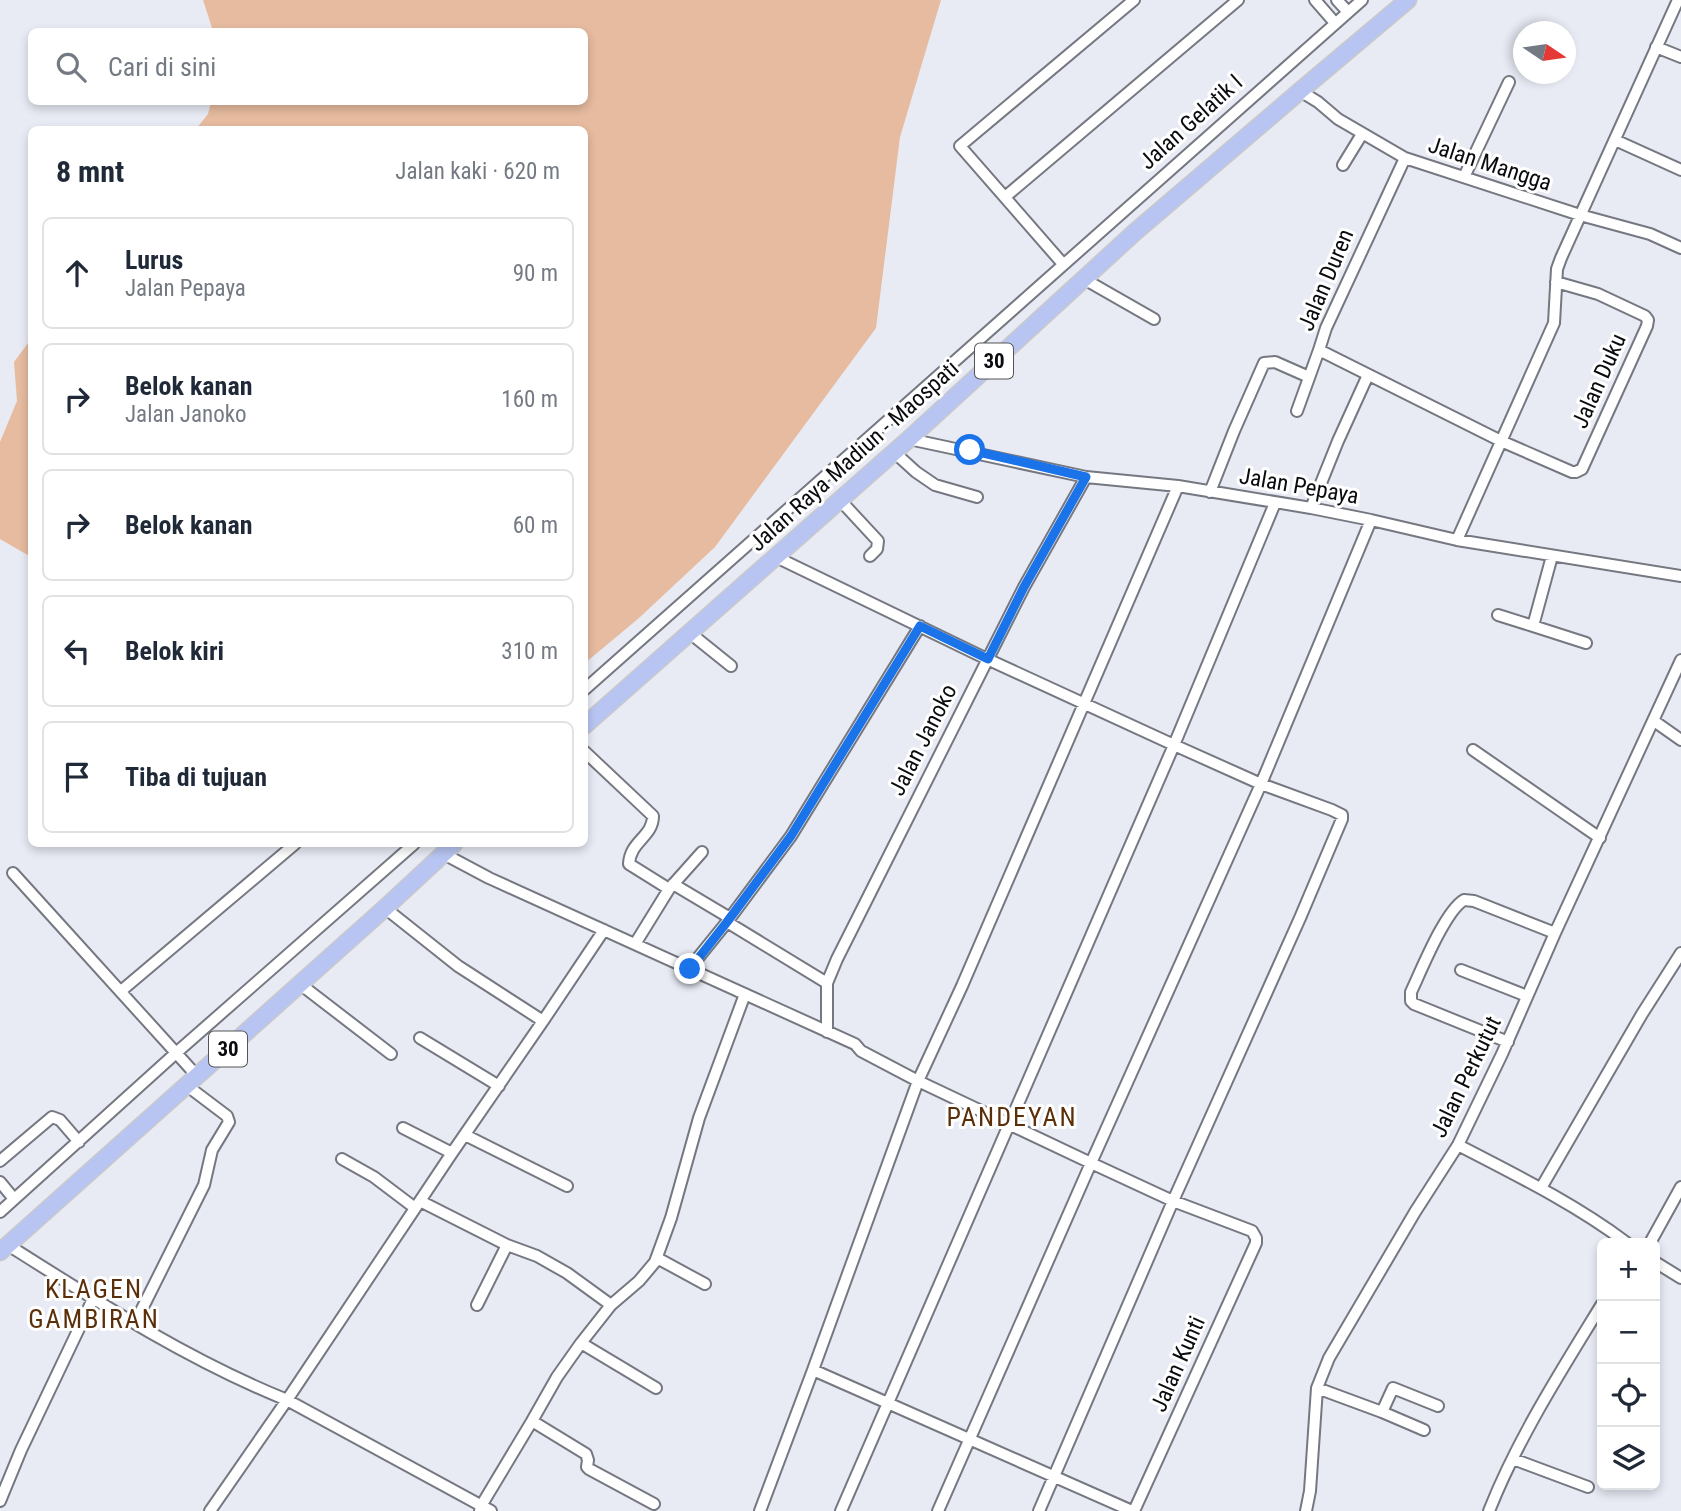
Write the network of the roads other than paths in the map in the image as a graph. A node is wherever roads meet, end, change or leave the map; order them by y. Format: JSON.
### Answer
{"nodes":[{"id":1,"x":1134,"y":0,"type":"edge"},
{"id":2,"x":1238,"y":0,"type":"edge"},
{"id":3,"x":1315,"y":0,"type":"edge"},
{"id":4,"x":1337,"y":0,"type":"edge"},
{"id":5,"x":1362,"y":0,"type":"edge"},
{"id":6,"x":1408,"y":0,"type":"edge"},
{"id":7,"x":1678,"y":0,"type":"edge"},
{"id":8,"x":1348,"y":12,"type":"junction"},
{"id":9,"x":1335,"y":23,"type":"junction"},
{"id":10,"x":1656,"y":47,"type":"junction"},
{"id":11,"x":1681,"y":57,"type":"edge"},
{"id":12,"x":1509,"y":82,"type":"dead end"},
{"id":13,"x":1300,"y":91,"type":"junction"},
{"id":14,"x":1362,"y":134,"type":"junction"},
{"id":15,"x":1615,"y":140,"type":"junction"},
{"id":16,"x":1405,"y":158,"type":"junction"},
{"id":17,"x":1343,"y":165,"type":"dead end"},
{"id":18,"x":1681,"y":170,"type":"edge"},
{"id":19,"x":1464,"y":177,"type":"junction"},
{"id":20,"x":1005,"y":197,"type":"junction"},
{"id":21,"x":1580,"y":215,"type":"junction"},
{"id":22,"x":1681,"y":248,"type":"edge"},
{"id":23,"x":1063,"y":264,"type":"junction"},
{"id":24,"x":1084,"y":279,"type":"junction"},
{"id":25,"x":1556,"y":282,"type":"junction"},
{"id":26,"x":1153,"y":319,"type":"dead end"},
{"id":27,"x":1320,"y":350,"type":"junction"},
{"id":28,"x":1368,"y":375,"type":"junction"},
{"id":29,"x":1309,"y":377,"type":"junction"},
{"id":30,"x":1297,"y":411,"type":"dead end"},
{"id":31,"x":909,"y":439,"type":"junction"},
{"id":32,"x":1501,"y":441,"type":"junction"},
{"id":33,"x":894,"y":452,"type":"junction"},
{"id":34,"x":1086,"y":477,"type":"junction"},
{"id":35,"x":1178,"y":486,"type":"junction"},
{"id":36,"x":1210,"y":492,"type":"junction"},
{"id":37,"x":977,"y":497,"type":"dead end"},
{"id":38,"x":841,"y":500,"type":"junction"},
{"id":39,"x":1275,"y":503,"type":"junction"},
{"id":40,"x":1311,"y":508,"type":"junction"},
{"id":41,"x":1371,"y":520,"type":"junction"},
{"id":42,"x":1457,"y":540,"type":"junction"},
{"id":43,"x":870,"y":556,"type":"dead end"},
{"id":44,"x":1552,"y":556,"type":"junction"},
{"id":45,"x":776,"y":557,"type":"junction"},
{"id":46,"x":1681,"y":576,"type":"edge"},
{"id":47,"x":1498,"y":615,"type":"dead end"},
{"id":48,"x":920,"y":626,"type":"junction"},
{"id":49,"x":1533,"y":626,"type":"junction"},
{"id":50,"x":690,"y":633,"type":"junction"},
{"id":51,"x":1586,"y":643,"type":"dead end"},
{"id":52,"x":988,"y":659,"type":"junction"},
{"id":53,"x":1681,"y":660,"type":"edge"},
{"id":54,"x":731,"y":666,"type":"dead end"},
{"id":55,"x":588,"y":686,"type":"edge"},
{"id":56,"x":1084,"y":703,"type":"junction"},
{"id":57,"x":1654,"y":721,"type":"junction"},
{"id":58,"x":588,"y":722,"type":"edge"},
{"id":59,"x":1681,"y":740,"type":"edge"},
{"id":60,"x":1174,"y":745,"type":"junction"},
{"id":61,"x":1473,"y":750,"type":"dead end"},
{"id":62,"x":588,"y":755,"type":"edge"},
{"id":63,"x":1261,"y":784,"type":"junction"},
{"id":64,"x":1600,"y":838,"type":"junction"},
{"id":65,"x":291,"y":847,"type":"edge"},
{"id":66,"x":411,"y":847,"type":"edge"},
{"id":67,"x":448,"y":848,"type":"edge"},
{"id":68,"x":702,"y":852,"type":"dead end"},
{"id":69,"x":13,"y":873,"type":"dead end"},
{"id":70,"x":671,"y":886,"type":"junction"},
{"id":71,"x":385,"y":908,"type":"junction"},
{"id":72,"x":729,"y":920,"type":"junction"},
{"id":73,"x":604,"y":930,"type":"junction"},
{"id":74,"x":1555,"y":933,"type":"junction"},
{"id":75,"x":635,"y":944,"type":"junction"},
{"id":76,"x":1681,"y":953,"type":"edge"},
{"id":77,"x":690,"y":969,"type":"junction"},
{"id":78,"x":1461,"y":970,"type":"dead end"},
{"id":79,"x":827,"y":983,"type":"junction"},
{"id":80,"x":300,"y":985,"type":"junction"},
{"id":81,"x":121,"y":991,"type":"junction"},
{"id":82,"x":746,"y":994,"type":"junction"},
{"id":83,"x":1527,"y":996,"type":"junction"},
{"id":84,"x":543,"y":1021,"type":"junction"},
{"id":85,"x":827,"y":1032,"type":"junction"},
{"id":86,"x":420,"y":1038,"type":"dead end"},
{"id":87,"x":1508,"y":1042,"type":"junction"},
{"id":88,"x":176,"y":1053,"type":"junction"},
{"id":89,"x":391,"y":1054,"type":"dead end"},
{"id":90,"x":191,"y":1081,"type":"junction"},
{"id":91,"x":918,"y":1081,"type":"junction"},
{"id":92,"x":499,"y":1086,"type":"junction"},
{"id":93,"x":1009,"y":1123,"type":"junction"},
{"id":94,"x":402,"y":1128,"type":"dead end"},
{"id":95,"x":465,"y":1135,"type":"junction"},
{"id":96,"x":79,"y":1142,"type":"junction"},
{"id":97,"x":1458,"y":1145,"type":"junction"},
{"id":98,"x":452,"y":1153,"type":"junction"},
{"id":99,"x":342,"y":1159,"type":"dead end"},
{"id":100,"x":0,"y":1161,"type":"edge"},
{"id":101,"x":1091,"y":1163,"type":"junction"},
{"id":102,"x":0,"y":1182,"type":"edge"},
{"id":103,"x":568,"y":1186,"type":"dead end"},
{"id":104,"x":1681,"y":1187,"type":"edge"},
{"id":105,"x":1541,"y":1188,"type":"junction"},
{"id":106,"x":14,"y":1199,"type":"junction"},
{"id":107,"x":1173,"y":1200,"type":"junction"},
{"id":108,"x":417,"y":1204,"type":"junction"},
{"id":109,"x":0,"y":1212,"type":"edge"},
{"id":110,"x":1620,"y":1238,"type":"edge"},
{"id":111,"x":1653,"y":1238,"type":"edge"},
{"id":112,"x":3,"y":1245,"type":"edge"},
{"id":113,"x":507,"y":1245,"type":"junction"},
{"id":114,"x":657,"y":1258,"type":"junction"},
{"id":115,"x":1660,"y":1265,"type":"edge"},
{"id":116,"x":1681,"y":1278,"type":"edge"},
{"id":117,"x":705,"y":1284,"type":"dead end"},
{"id":118,"x":93,"y":1299,"type":"junction"},
{"id":119,"x":611,"y":1305,"type":"junction"},
{"id":120,"x":477,"y":1306,"type":"dead end"},
{"id":121,"x":1597,"y":1312,"type":"edge"},
{"id":122,"x":135,"y":1323,"type":"junction"},
{"id":123,"x":580,"y":1343,"type":"junction"},
{"id":124,"x":813,"y":1370,"type":"junction"},
{"id":125,"x":656,"y":1388,"type":"dead end"},
{"id":126,"x":1317,"y":1388,"type":"junction"},
{"id":127,"x":286,"y":1400,"type":"junction"},
{"id":128,"x":887,"y":1403,"type":"junction"},
{"id":129,"x":1438,"y":1406,"type":"dead end"},
{"id":130,"x":1382,"y":1412,"type":"junction"},
{"id":131,"x":533,"y":1421,"type":"junction"},
{"id":132,"x":1424,"y":1430,"type":"dead end"},
{"id":133,"x":970,"y":1440,"type":"junction"},
{"id":134,"x":1513,"y":1459,"type":"junction"},
{"id":135,"x":1055,"y":1476,"type":"junction"},
{"id":136,"x":1588,"y":1487,"type":"dead end"},
{"id":137,"x":0,"y":1501,"type":"edge"},
{"id":138,"x":654,"y":1504,"type":"dead end"},
{"id":139,"x":484,"y":1509,"type":"edge"},
{"id":140,"x":210,"y":1511,"type":"edge"},
{"id":141,"x":760,"y":1511,"type":"edge"},
{"id":142,"x":841,"y":1511,"type":"edge"},
{"id":143,"x":938,"y":1511,"type":"edge"},
{"id":144,"x":1039,"y":1511,"type":"edge"},
{"id":145,"x":1133,"y":1511,"type":"edge"},
{"id":146,"x":1306,"y":1511,"type":"edge"},
{"id":147,"x":1489,"y":1511,"type":"edge"}],
"edges":[{"from":1,"to":20,"type":"street"},
{"from":2,"to":20,"type":"street"},
{"from":3,"to":9,"type":"street"},
{"from":4,"to":8,"type":"street"},
{"from":5,"to":8,"type":"street","name":"Jalan Gelatik I"},
{"from":6,"to":13,"type":"highway","name":"Jalan Raya Madiun - Maospati","number":"30"},
{"from":7,"to":10,"type":"street"},
{"from":8,"to":9,"type":"street","name":"Jalan Gelatik I"},
{"from":9,"to":23,"type":"street","name":"Jalan Gelatik I"},
{"from":10,"to":11,"type":"street"},
{"from":10,"to":15,"type":"street"},
{"from":12,"to":19,"type":"street"},
{"from":13,"to":14,"type":"street","name":"Jalan Mangga"},
{"from":13,"to":24,"type":"highway","name":"Jalan Raya Madiun - Maospati","number":"30"},
{"from":14,"to":16,"type":"street","name":"Jalan Mangga"},
{"from":14,"to":17,"type":"street"},
{"from":15,"to":18,"type":"street"},
{"from":15,"to":21,"type":"street"},
{"from":16,"to":19,"type":"street","name":"Jalan Mangga"},
{"from":16,"to":27,"type":"street","name":"Jalan Duren"},
{"from":19,"to":21,"type":"street","name":"Jalan Mangga"},
{"from":20,"to":23,"type":"street"},
{"from":21,"to":22,"type":"street","name":"Jalan Mangga"},
{"from":21,"to":25,"type":"street"},
{"from":23,"to":55,"type":"street","name":"Jalan Gelatik I"},
{"from":24,"to":26,"type":"street"},
{"from":24,"to":31,"type":"highway","name":"Jalan Raya Madiun - Maospati","number":"30"},
{"from":25,"to":32,"type":"street"},
{"from":25,"to":32,"type":"street","name":"Jalan Duku"},
{"from":27,"to":28,"type":"street","name":"Jalan Duren"},
{"from":27,"to":29,"type":"street"},
{"from":28,"to":32,"type":"street","name":"Jalan Duren"},
{"from":28,"to":40,"type":"street"},
{"from":29,"to":30,"type":"street"},
{"from":29,"to":36,"type":"street"},
{"from":31,"to":33,"type":"highway","name":"Jalan Raya Madiun - Maospati","number":"30"},
{"from":31,"to":34,"type":"street","name":"Jalan Pepaya"},
{"from":32,"to":42,"type":"street"},
{"from":33,"to":37,"type":"street"},
{"from":33,"to":38,"type":"highway","name":"Jalan Raya Madiun - Maospati","number":"30"},
{"from":34,"to":35,"type":"street","name":"Jalan Pepaya"},
{"from":34,"to":52,"type":"street","name":"Jalan Janoko"},
{"from":35,"to":36,"type":"street","name":"Jalan Pepaya"},
{"from":35,"to":56,"type":"street"},
{"from":36,"to":39,"type":"street","name":"Jalan Pepaya"},
{"from":38,"to":43,"type":"street"},
{"from":38,"to":45,"type":"highway","name":"Jalan Raya Madiun - Maospati","number":"30"},
{"from":39,"to":40,"type":"street","name":"Jalan Pepaya"},
{"from":39,"to":60,"type":"street"},
{"from":40,"to":41,"type":"street","name":"Jalan Pepaya"},
{"from":41,"to":42,"type":"street","name":"Jalan Pepaya"},
{"from":41,"to":63,"type":"street"},
{"from":42,"to":44,"type":"street","name":"Jalan Pepaya"},
{"from":44,"to":46,"type":"street","name":"Jalan Pepaya"},
{"from":44,"to":49,"type":"street"},
{"from":45,"to":48,"type":"street"},
{"from":45,"to":50,"type":"highway","name":"Jalan Raya Madiun - Maospati","number":"30"},
{"from":47,"to":49,"type":"street"},
{"from":48,"to":52,"type":"street"},
{"from":48,"to":72,"type":"street"},
{"from":49,"to":51,"type":"street"},
{"from":50,"to":54,"type":"street"},
{"from":50,"to":58,"type":"highway","name":"Jalan Raya Madiun - Maospati","number":"30"},
{"from":52,"to":56,"type":"street"},
{"from":52,"to":79,"type":"street","name":"Jalan Janoko"},
{"from":53,"to":57,"type":"street","name":"Jalan Perkutut"},
{"from":56,"to":60,"type":"street"},
{"from":56,"to":91,"type":"street"},
{"from":57,"to":59,"type":"street"},
{"from":57,"to":64,"type":"street","name":"Jalan Perkutut"},
{"from":60,"to":63,"type":"street"},
{"from":60,"to":93,"type":"street"},
{"from":61,"to":64,"type":"street"},
{"from":62,"to":70,"type":"street"},
{"from":63,"to":101,"type":"street"},
{"from":63,"to":107,"type":"street"},
{"from":64,"to":74,"type":"street","name":"Jalan Perkutut"},
{"from":65,"to":81,"type":"street"},
{"from":66,"to":88,"type":"street"},
{"from":67,"to":71,"type":"highway","number":"30"},
{"from":67,"to":73,"type":"street"},
{"from":68,"to":70,"type":"street"},
{"from":69,"to":81,"type":"street"},
{"from":70,"to":72,"type":"street"},
{"from":70,"to":75,"type":"street"},
{"from":71,"to":80,"type":"highway","number":"30"},
{"from":71,"to":84,"type":"street"},
{"from":72,"to":77,"type":"street"},
{"from":72,"to":79,"type":"street"},
{"from":73,"to":75,"type":"street"},
{"from":73,"to":84,"type":"street"},
{"from":74,"to":83,"type":"street","name":"Jalan Perkutut"},
{"from":74,"to":87,"type":"street"},
{"from":75,"to":77,"type":"street"},
{"from":76,"to":105,"type":"street"},
{"from":77,"to":82,"type":"street"},
{"from":78,"to":83,"type":"street"},
{"from":79,"to":85,"type":"street","name":"Jalan Janoko"},
{"from":80,"to":89,"type":"street"},
{"from":80,"to":90,"type":"highway","number":"30"},
{"from":81,"to":88,"type":"street"},
{"from":82,"to":85,"type":"street"},
{"from":82,"to":114,"type":"street"},
{"from":83,"to":87,"type":"street","name":"Jalan Perkutut"},
{"from":84,"to":92,"type":"street"},
{"from":85,"to":91,"type":"street"},
{"from":86,"to":92,"type":"street"},
{"from":87,"to":97,"type":"street","name":"Jalan Perkutut"},
{"from":88,"to":90,"type":"street"},
{"from":88,"to":96,"type":"street"},
{"from":90,"to":112,"type":"highway","number":"30"},
{"from":90,"to":122,"type":"street"},
{"from":91,"to":93,"type":"street"},
{"from":91,"to":124,"type":"street"},
{"from":92,"to":95,"type":"street"},
{"from":93,"to":101,"type":"street"},
{"from":93,"to":128,"type":"street"},
{"from":94,"to":98,"type":"street"},
{"from":95,"to":98,"type":"street"},
{"from":95,"to":103,"type":"street"},
{"from":96,"to":100,"type":"street"},
{"from":96,"to":106,"type":"street"},
{"from":97,"to":105,"type":"street"},
{"from":97,"to":126,"type":"street","name":"Jalan Perkutut"},
{"from":98,"to":108,"type":"street"},
{"from":99,"to":108,"type":"street"},
{"from":101,"to":107,"type":"street"},
{"from":101,"to":133,"type":"street"},
{"from":102,"to":106,"type":"street"},
{"from":104,"to":111,"type":"street"},
{"from":105,"to":110,"type":"street"},
{"from":106,"to":109,"type":"street"},
{"from":107,"to":135,"type":"street"},
{"from":107,"to":145,"type":"street","name":"Jalan Kunti"},
{"from":108,"to":113,"type":"street"},
{"from":108,"to":127,"type":"street"},
{"from":112,"to":118,"type":"street"},
{"from":113,"to":119,"type":"street"},
{"from":113,"to":120,"type":"street"},
{"from":114,"to":117,"type":"street"},
{"from":114,"to":119,"type":"street"},
{"from":115,"to":116,"type":"street"},
{"from":118,"to":122,"type":"street"},
{"from":118,"to":137,"type":"street"},
{"from":119,"to":123,"type":"street"},
{"from":121,"to":134,"type":"street"},
{"from":122,"to":127,"type":"street"},
{"from":123,"to":125,"type":"street"},
{"from":123,"to":131,"type":"street"},
{"from":124,"to":128,"type":"street"},
{"from":124,"to":141,"type":"street"},
{"from":126,"to":130,"type":"street"},
{"from":126,"to":146,"type":"street","name":"Jalan Perkutut"},
{"from":127,"to":139,"type":"street"},
{"from":127,"to":140,"type":"street"},
{"from":128,"to":133,"type":"street"},
{"from":128,"to":142,"type":"street"},
{"from":129,"to":130,"type":"street"},
{"from":130,"to":132,"type":"street"},
{"from":131,"to":138,"type":"street"},
{"from":131,"to":139,"type":"street"},
{"from":133,"to":135,"type":"street"},
{"from":133,"to":143,"type":"street"},
{"from":134,"to":136,"type":"street"},
{"from":134,"to":147,"type":"street"},
{"from":135,"to":144,"type":"street"},
{"from":135,"to":145,"type":"street"}]}
